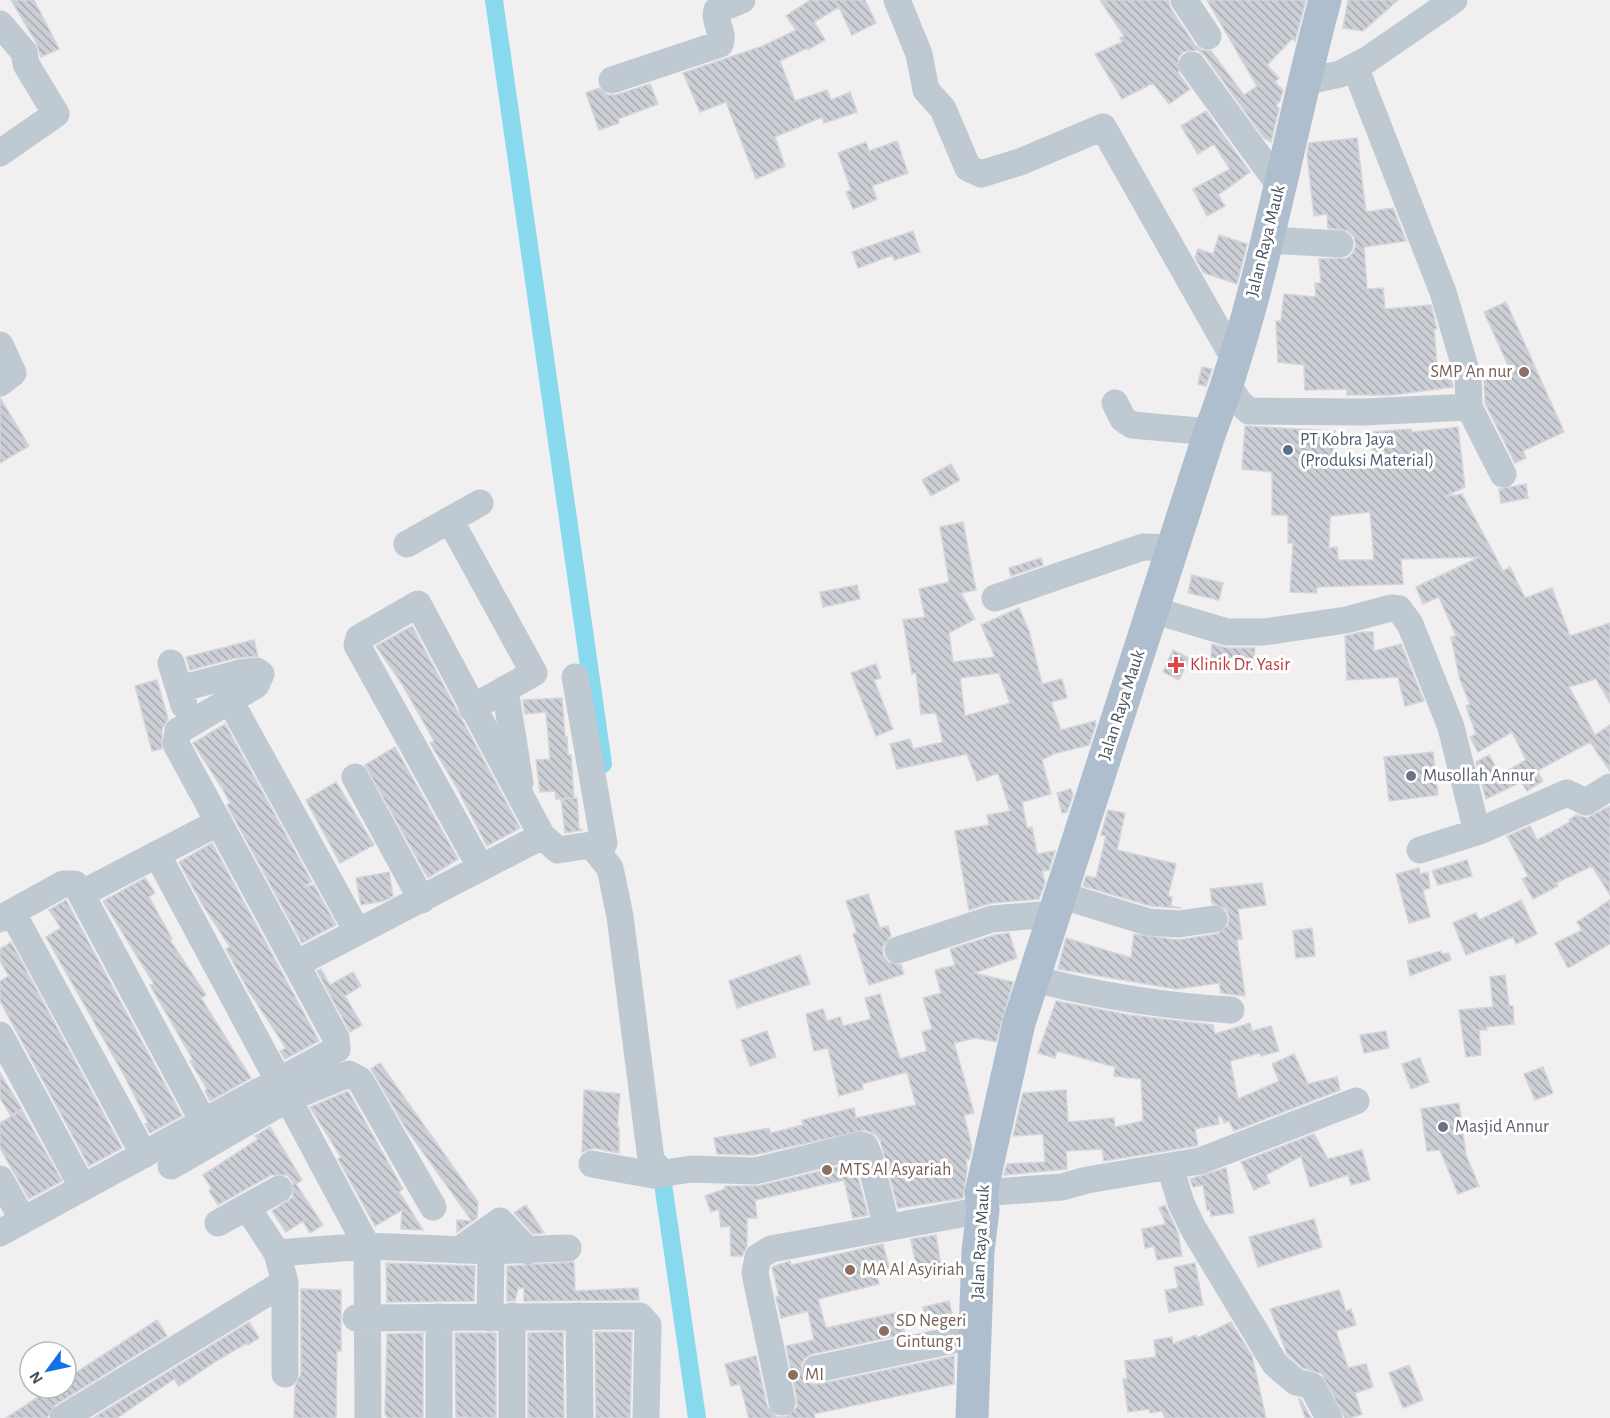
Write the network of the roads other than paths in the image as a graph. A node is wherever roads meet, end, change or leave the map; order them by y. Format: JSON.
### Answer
{"nodes":[{"id":1,"x":742,"y":0,"type":"edge"},
{"id":2,"x":897,"y":0,"type":"edge"},
{"id":3,"x":1184,"y":0,"type":"edge"},
{"id":4,"x":1325,"y":0,"type":"edge"},
{"id":5,"x":1454,"y":0,"type":"edge"},
{"id":6,"x":0,"y":24,"type":"edge"},
{"id":7,"x":1208,"y":36,"type":"dead end"},
{"id":8,"x":1192,"y":65,"type":"dead end"},
{"id":9,"x":1355,"y":67,"type":"junction"},
{"id":10,"x":612,"y":80,"type":"dead end"},
{"id":11,"x":1303,"y":82,"type":"junction"},
{"id":12,"x":0,"y":153,"type":"edge"},
{"id":13,"x":1281,"y":187,"type":"junction"},
{"id":14,"x":1268,"y":240,"type":"junction"},
{"id":15,"x":1340,"y":244,"type":"dead end"},
{"id":16,"x":0,"y":345,"type":"edge"},
{"id":17,"x":1232,"y":372,"type":"junction"},
{"id":18,"x":0,"y":383,"type":"edge"},
{"id":19,"x":1115,"y":403,"type":"dead end"},
{"id":20,"x":1469,"y":407,"type":"junction"},
{"id":21,"x":1210,"y":432,"type":"junction"},
{"id":22,"x":1503,"y":474,"type":"dead end"},
{"id":23,"x":480,"y":503,"type":"dead end"},
{"id":24,"x":450,"y":520,"type":"junction"},
{"id":25,"x":408,"y":544,"type":"dead end"},
{"id":26,"x":1173,"y":548,"type":"junction"},
{"id":27,"x":995,"y":598,"type":"dead end"},
{"id":28,"x":1153,"y":610,"type":"junction"},
{"id":29,"x":171,"y":663,"type":"dead end"},
{"id":30,"x":575,"y":677,"type":"dead end"},
{"id":31,"x":179,"y":689,"type":"junction"},
{"id":32,"x":505,"y":689,"type":"junction"},
{"id":33,"x":230,"y":701,"type":"junction"},
{"id":34,"x":472,"y":708,"type":"junction"},
{"id":35,"x":190,"y":724,"type":"junction"},
{"id":36,"x":355,"y":777,"type":"dead end"},
{"id":37,"x":1610,"y":788,"type":"edge"},
{"id":38,"x":524,"y":805,"type":"junction"},
{"id":39,"x":219,"y":822,"type":"junction"},
{"id":40,"x":1477,"y":832,"type":"junction"},
{"id":41,"x":542,"y":837,"type":"junction"},
{"id":42,"x":593,"y":847,"type":"junction"},
{"id":43,"x":1420,"y":850,"type":"dead end"},
{"id":44,"x":150,"y":858,"type":"junction"},
{"id":45,"x":481,"y":868,"type":"junction"},
{"id":46,"x":81,"y":894,"type":"junction"},
{"id":47,"x":422,"y":900,"type":"junction"},
{"id":48,"x":1057,"y":905,"type":"junction"},
{"id":49,"x":6,"y":916,"type":"edge"},
{"id":50,"x":1215,"y":919,"type":"dead end"},
{"id":51,"x":357,"y":931,"type":"junction"},
{"id":52,"x":898,"y":950,"type":"dead end"},
{"id":53,"x":296,"y":964,"type":"junction"},
{"id":54,"x":1034,"y":979,"type":"junction"},
{"id":55,"x":1231,"y":1010,"type":"dead end"},
{"id":56,"x":0,"y":1035,"type":"edge"},
{"id":57,"x":278,"y":1094,"type":"junction"},
{"id":58,"x":1356,"y":1101,"type":"dead end"},
{"id":59,"x":204,"y":1123,"type":"junction"},
{"id":60,"x":144,"y":1155,"type":"junction"},
{"id":61,"x":592,"y":1164,"type":"dead end"},
{"id":62,"x":171,"y":1166,"type":"dead end"},
{"id":63,"x":1170,"y":1167,"type":"junction"},
{"id":64,"x":657,"y":1174,"type":"junction"},
{"id":65,"x":0,"y":1179,"type":"edge"},
{"id":66,"x":83,"y":1188,"type":"junction"},
{"id":67,"x":279,"y":1189,"type":"dead end"},
{"id":68,"x":982,"y":1202,"type":"junction"},
{"id":69,"x":247,"y":1207,"type":"junction"},
{"id":70,"x":433,"y":1207,"type":"dead end"},
{"id":71,"x":218,"y":1224,"type":"dead end"},
{"id":72,"x":11,"y":1226,"type":"edge"},
{"id":73,"x":887,"y":1228,"type":"junction"},
{"id":74,"x":359,"y":1247,"type":"junction"},
{"id":75,"x":568,"y":1248,"type":"dead end"},
{"id":76,"x":459,"y":1250,"type":"junction"},
{"id":77,"x":491,"y":1251,"type":"junction"},
{"id":78,"x":528,"y":1251,"type":"junction"},
{"id":79,"x":277,"y":1254,"type":"junction"},
{"id":80,"x":285,"y":1282,"type":"junction"},
{"id":81,"x":579,"y":1316,"type":"junction"},
{"id":82,"x":439,"y":1317,"type":"junction"},
{"id":83,"x":501,"y":1317,"type":"junction"},
{"id":84,"x":362,"y":1318,"type":"junction"},
{"id":85,"x":977,"y":1335,"type":"junction"},
{"id":86,"x":816,"y":1369,"type":"dead end"},
{"id":87,"x":285,"y":1374,"type":"dead end"},
{"id":88,"x":782,"y":1401,"type":"dead end"},
{"id":89,"x":63,"y":1418,"type":"edge"},
{"id":90,"x":355,"y":1418,"type":"edge"},
{"id":91,"x":368,"y":1418,"type":"edge"},
{"id":92,"x":439,"y":1418,"type":"edge"},
{"id":93,"x":512,"y":1418,"type":"edge"},
{"id":94,"x":580,"y":1418,"type":"edge"},
{"id":95,"x":646,"y":1418,"type":"edge"},
{"id":96,"x":972,"y":1418,"type":"edge"},
{"id":97,"x":1329,"y":1418,"type":"edge"}],
"edges":[{"from":1,"to":10,"type":"street"},
{"from":2,"to":17,"type":"street"},
{"from":3,"to":7,"type":"street"},
{"from":4,"to":11,"type":"main road","name":"Jalan Raya Mauk"},
{"from":5,"to":9,"type":"street"},
{"from":6,"to":12,"type":"street"},
{"from":8,"to":13,"type":"street"},
{"from":9,"to":11,"type":"street"},
{"from":9,"to":20,"type":"street"},
{"from":11,"to":13,"type":"main road","name":"Jalan Raya Mauk"},
{"from":13,"to":14,"type":"main road","name":"Jalan Raya Mauk"},
{"from":14,"to":15,"type":"street"},
{"from":14,"to":17,"type":"main road","name":"Jalan Raya Mauk"},
{"from":16,"to":18,"type":"street"},
{"from":17,"to":20,"type":"street"},
{"from":17,"to":21,"type":"main road","name":"Jalan Raya Mauk"},
{"from":19,"to":21,"type":"street"},
{"from":20,"to":22,"type":"street"},
{"from":21,"to":26,"type":"main road","name":"Jalan Raya Mauk"},
{"from":23,"to":24,"type":"street"},
{"from":24,"to":25,"type":"street"},
{"from":24,"to":32,"type":"street"},
{"from":26,"to":27,"type":"street"},
{"from":26,"to":28,"type":"main road","name":"Jalan Raya Mauk"},
{"from":28,"to":40,"type":"street"},
{"from":28,"to":48,"type":"main road","name":"Jalan Raya Mauk"},
{"from":29,"to":31,"type":"street"},
{"from":30,"to":42,"type":"street"},
{"from":31,"to":33,"type":"street"},
{"from":31,"to":35,"type":"street"},
{"from":32,"to":34,"type":"street"},
{"from":32,"to":38,"type":"street"},
{"from":33,"to":35,"type":"street"},
{"from":33,"to":51,"type":"street"},
{"from":34,"to":38,"type":"street"},
{"from":34,"to":45,"type":"street"},
{"from":35,"to":39,"type":"street"},
{"from":36,"to":47,"type":"street"},
{"from":37,"to":40,"type":"street"},
{"from":38,"to":41,"type":"street"},
{"from":39,"to":44,"type":"street"},
{"from":39,"to":53,"type":"street"},
{"from":40,"to":43,"type":"street"},
{"from":41,"to":42,"type":"street"},
{"from":41,"to":45,"type":"street"},
{"from":42,"to":64,"type":"street"},
{"from":44,"to":46,"type":"street"},
{"from":44,"to":57,"type":"street"},
{"from":45,"to":47,"type":"street"},
{"from":46,"to":49,"type":"street"},
{"from":46,"to":59,"type":"street"},
{"from":47,"to":51,"type":"street"},
{"from":48,"to":50,"type":"street"},
{"from":48,"to":52,"type":"street"},
{"from":48,"to":54,"type":"main road","name":"Jalan Raya Mauk"},
{"from":49,"to":60,"type":"street"},
{"from":51,"to":53,"type":"street"},
{"from":53,"to":57,"type":"street"},
{"from":54,"to":55,"type":"street"},
{"from":54,"to":68,"type":"main road","name":"Jalan Raya Mauk"},
{"from":56,"to":66,"type":"street"},
{"from":57,"to":59,"type":"street"},
{"from":57,"to":62,"type":"street"},
{"from":57,"to":70,"type":"street"},
{"from":57,"to":74,"type":"street"},
{"from":58,"to":63,"type":"street"},
{"from":59,"to":60,"type":"street"},
{"from":60,"to":66,"type":"street"},
{"from":61,"to":64,"type":"street"},
{"from":63,"to":68,"type":"street"},
{"from":63,"to":97,"type":"street"},
{"from":64,"to":73,"type":"street"},
{"from":65,"to":72,"type":"street"},
{"from":66,"to":72,"type":"street"},
{"from":67,"to":69,"type":"street"},
{"from":68,"to":73,"type":"street"},
{"from":68,"to":85,"type":"main road","name":"Jalan Raya Mauk"},
{"from":69,"to":71,"type":"street"},
{"from":69,"to":79,"type":"street"},
{"from":73,"to":88,"type":"street"},
{"from":74,"to":76,"type":"street"},
{"from":74,"to":79,"type":"street"},
{"from":74,"to":84,"type":"street"},
{"from":75,"to":78,"type":"street"},
{"from":76,"to":77,"type":"street"},
{"from":76,"to":78,"type":"street"},
{"from":77,"to":78,"type":"street"},
{"from":77,"to":83,"type":"street"},
{"from":79,"to":80,"type":"street"},
{"from":80,"to":87,"type":"street"},
{"from":80,"to":89,"type":"street"},
{"from":81,"to":83,"type":"street"},
{"from":81,"to":94,"type":"street"},
{"from":81,"to":95,"type":"street"},
{"from":82,"to":83,"type":"street"},
{"from":82,"to":84,"type":"street"},
{"from":82,"to":92,"type":"street"},
{"from":83,"to":93,"type":"street"},
{"from":84,"to":90,"type":"street"},
{"from":84,"to":91,"type":"street"},
{"from":85,"to":86,"type":"street"},
{"from":85,"to":96,"type":"main road","name":"Jalan Raya Mauk"}]}
